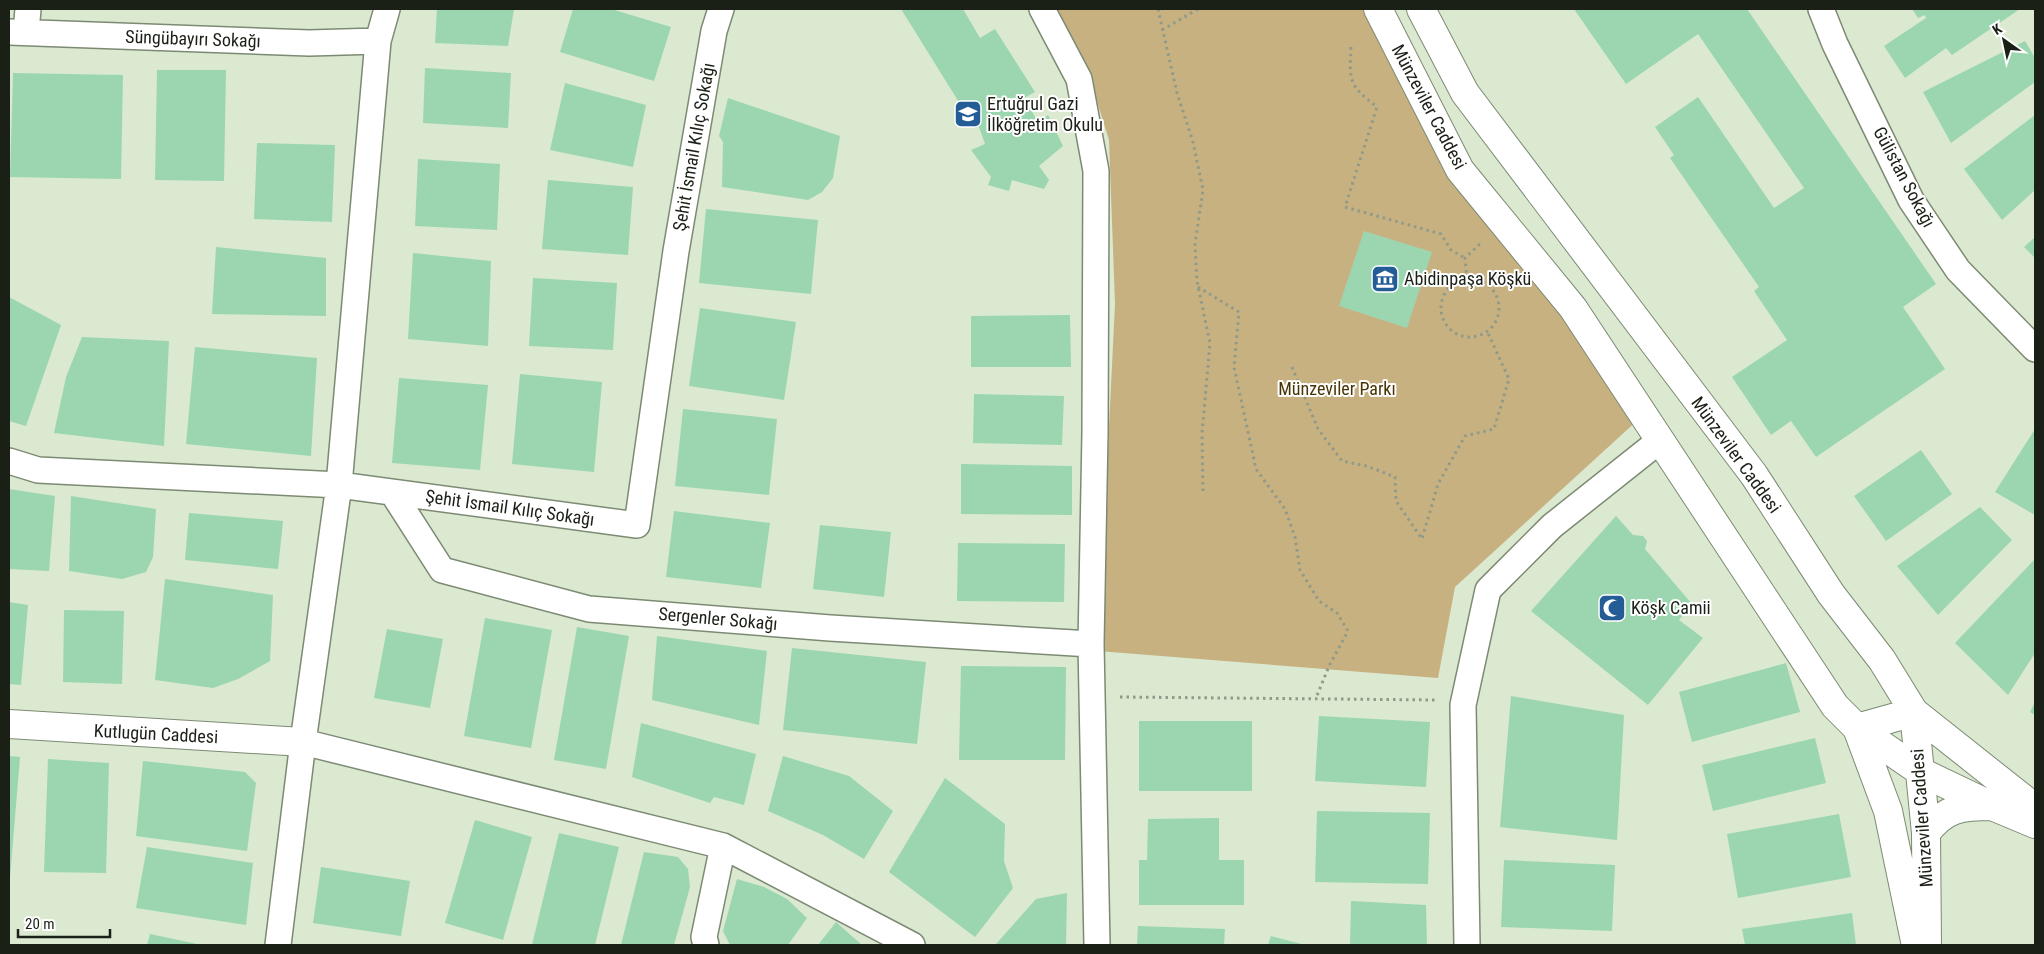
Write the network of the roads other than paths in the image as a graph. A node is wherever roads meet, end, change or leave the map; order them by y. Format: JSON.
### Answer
{"nodes":[{"id":1,"x":387,"y":9,"type":"edge"},
{"id":2,"x":721,"y":9,"type":"edge"},
{"id":3,"x":1042,"y":9,"type":"edge"},
{"id":4,"x":1378,"y":9,"type":"edge"},
{"id":5,"x":1420,"y":9,"type":"edge"},
{"id":6,"x":1821,"y":9,"type":"edge"},
{"id":7,"x":21,"y":24,"type":"edge"},
{"id":8,"x":378,"y":41,"type":"junction"},
{"id":9,"x":2035,"y":349,"type":"edge"},
{"id":10,"x":1659,"y":441,"type":"junction"},
{"id":11,"x":9,"y":461,"type":"edge"},
{"id":12,"x":340,"y":485,"type":"junction"},
{"id":13,"x":392,"y":492,"type":"junction"},
{"id":14,"x":1091,"y":644,"type":"junction"},
{"id":15,"x":1914,"y":712,"type":"junction"},
{"id":16,"x":9,"y":724,"type":"edge"},
{"id":17,"x":1857,"y":728,"type":"junction"},
{"id":18,"x":302,"y":742,"type":"junction"},
{"id":19,"x":1920,"y":772,"type":"junction"},
{"id":20,"x":1992,"y":806,"type":"junction"},
{"id":21,"x":2035,"y":808,"type":"edge"},
{"id":22,"x":2035,"y":824,"type":"edge"},
{"id":23,"x":1926,"y":833,"type":"junction"},
{"id":24,"x":723,"y":846,"type":"junction"},
{"id":25,"x":278,"y":945,"type":"edge"},
{"id":26,"x":706,"y":945,"type":"edge"},
{"id":27,"x":912,"y":945,"type":"edge"},
{"id":28,"x":1097,"y":945,"type":"edge"},
{"id":29,"x":1467,"y":945,"type":"edge"},
{"id":30,"x":1916,"y":945,"type":"edge"},
{"id":31,"x":1927,"y":945,"type":"edge"}],
"edges":[{"from":1,"to":8,"type":"street"},
{"from":2,"to":13,"type":"street","name":"Şehit İsmail Kılıç Sokağı"},
{"from":3,"to":14,"type":"street"},
{"from":4,"to":10,"type":"main road","name":"Münzeviler Caddesi"},
{"from":5,"to":15,"type":"main road","name":"Münzeviler Caddesi"},
{"from":6,"to":9,"type":"street","name":"Gülistan Sokağı"},
{"from":7,"to":8,"type":"street","name":"Süngübayırı Sokağı"},
{"from":8,"to":12,"type":"street"},
{"from":10,"to":17,"type":"main road","name":"Münzeviler Caddesi"},
{"from":10,"to":29,"type":"street"},
{"from":11,"to":12,"type":"street","name":"Şehit İsmail Kılıç Sokağı"},
{"from":12,"to":13,"type":"street","name":"Şehit İsmail Kılıç Sokağı"},
{"from":12,"to":18,"type":"street"},
{"from":13,"to":14,"type":"street","name":"Sergenler Sokağı"},
{"from":14,"to":28,"type":"street"},
{"from":15,"to":17,"type":"main road"},
{"from":15,"to":19,"type":"main road","name":"Münzeviler Caddesi"},
{"from":15,"to":21,"type":"main road"},
{"from":16,"to":18,"type":"main road","name":"Kutlugün Caddesi"},
{"from":17,"to":19,"type":"main road"},
{"from":17,"to":30,"type":"main road","name":"Münzeviler Caddesi"},
{"from":18,"to":24,"type":"street"},
{"from":18,"to":25,"type":"street"},
{"from":19,"to":20,"type":"main road"},
{"from":19,"to":23,"type":"main road","name":"Münzeviler Caddesi"},
{"from":20,"to":22,"type":"main road"},
{"from":20,"to":23,"type":"main road"},
{"from":23,"to":31,"type":"main road","name":"Münzeviler Caddesi"},
{"from":24,"to":26,"type":"street"},
{"from":24,"to":27,"type":"street"}]}
